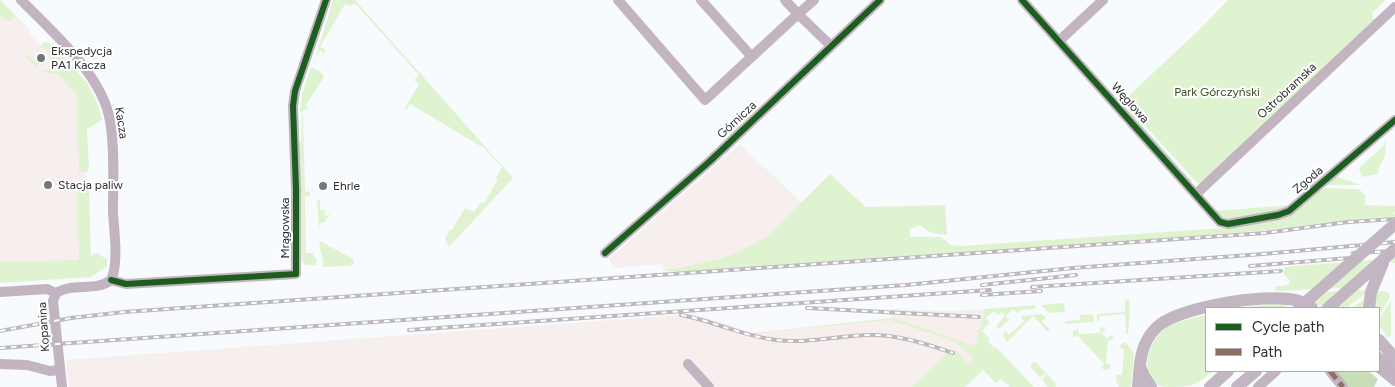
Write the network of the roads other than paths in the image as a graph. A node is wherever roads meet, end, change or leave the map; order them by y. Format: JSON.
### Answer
{"nodes":[{"id":1,"x":21,"y":0,"type":"edge"},
{"id":2,"x":326,"y":0,"type":"edge"},
{"id":3,"x":618,"y":0,"type":"edge"},
{"id":4,"x":701,"y":0,"type":"edge"},
{"id":5,"x":785,"y":0,"type":"edge"},
{"id":6,"x":814,"y":0,"type":"edge"},
{"id":7,"x":880,"y":0,"type":"edge"},
{"id":8,"x":1022,"y":0,"type":"edge"},
{"id":9,"x":1103,"y":0,"type":"edge"},
{"id":10,"x":1395,"y":7,"type":"edge"},
{"id":11,"x":798,"y":14,"type":"junction"},
{"id":12,"x":1059,"y":41,"type":"junction"},
{"id":13,"x":831,"y":46,"type":"junction"},
{"id":14,"x":752,"y":58,"type":"junction"},
{"id":15,"x":1395,"y":120,"type":"edge"},
{"id":16,"x":1196,"y":194,"type":"junction"},
{"id":17,"x":1220,"y":222,"type":"joint"},
{"id":18,"x":1395,"y":224,"type":"edge"},
{"id":19,"x":605,"y":253,"type":"dead end"},
{"id":20,"x":1391,"y":253,"type":"edge"},
{"id":21,"x":111,"y":280,"type":"junction"},
{"id":22,"x":0,"y":292,"type":"edge"},
{"id":23,"x":56,"y":293,"type":"junction"},
{"id":24,"x":1210,"y":307,"type":"edge"},
{"id":25,"x":1300,"y":307,"type":"edge"},
{"id":26,"x":1310,"y":307,"type":"edge"},
{"id":27,"x":1329,"y":307,"type":"edge"},
{"id":28,"x":1369,"y":307,"type":"edge"},
{"id":29,"x":1205,"y":308,"type":"edge"},
{"id":30,"x":1380,"y":341,"type":"edge"},
{"id":31,"x":1380,"y":358,"type":"edge"},
{"id":32,"x":1395,"y":358,"type":"edge"},
{"id":33,"x":688,"y":364,"type":"dead end"},
{"id":34,"x":1139,"y":364,"type":"junction"},
{"id":35,"x":0,"y":365,"type":"edge"},
{"id":36,"x":1380,"y":369,"type":"edge"},
{"id":37,"x":60,"y":370,"type":"junction"},
{"id":38,"x":1395,"y":371,"type":"edge"},
{"id":39,"x":1227,"y":372,"type":"edge"},
{"id":40,"x":1275,"y":372,"type":"edge"},
{"id":41,"x":1331,"y":372,"type":"edge"},
{"id":42,"x":1253,"y":373,"type":"edge"},
{"id":43,"x":1395,"y":381,"type":"edge"},
{"id":44,"x":62,"y":387,"type":"edge"},
{"id":45,"x":709,"y":387,"type":"edge"},
{"id":46,"x":1138,"y":387,"type":"edge"},
{"id":47,"x":1151,"y":387,"type":"edge"},
{"id":48,"x":1210,"y":387,"type":"edge"},
{"id":49,"x":1237,"y":387,"type":"edge"},
{"id":50,"x":1258,"y":387,"type":"edge"},
{"id":51,"x":1343,"y":387,"type":"edge"}],
"edges":[{"from":1,"to":21,"type":"street","name":"Kacza"},
{"from":2,"to":21,"type":"street","name":"Mrągowska"},
{"from":3,"to":14,"type":"street"},
{"from":4,"to":14,"type":"street"},
{"from":5,"to":11,"type":"street"},
{"from":6,"to":11,"type":"street"},
{"from":7,"to":13,"type":"street","name":"Górnicza"},
{"from":8,"to":12,"type":"street","name":"Węglowa"},
{"from":9,"to":12,"type":"street"},
{"from":10,"to":16,"type":"street","name":"Ostrobramska"},
{"from":11,"to":13,"type":"street"},
{"from":11,"to":14,"type":"street"},
{"from":12,"to":16,"type":"street","name":"Węglowa"},
{"from":13,"to":19,"type":"street","name":"Górnicza"},
{"from":15,"to":17,"type":"street","name":"Zgoda"},
{"from":16,"to":17,"type":"street","name":"Węglowa"},
{"from":18,"to":25,"type":"main road","bridge":true},
{"from":20,"to":27,"type":"main road"},
{"from":20,"to":28,"type":"main road"},
{"from":21,"to":23,"type":"street","name":"Mrągowska"},
{"from":22,"to":23,"type":"street","name":"Kopanina"},
{"from":23,"to":37,"type":"street","name":"Kopanina"},
{"from":24,"to":26,"type":"main road"},
{"from":29,"to":34,"type":"main road"},
{"from":30,"to":32,"type":"main road"},
{"from":31,"to":38,"type":"street"},
{"from":33,"to":45,"type":"street"},
{"from":34,"to":46,"type":"main road"},
{"from":34,"to":47,"type":"main road"},
{"from":35,"to":37,"type":"street"},
{"from":36,"to":43,"type":"street"},
{"from":37,"to":44,"type":"street","name":"Kopanina"},
{"from":39,"to":48,"type":"main road"},
{"from":40,"to":50,"type":"street"},
{"from":41,"to":51,"type":"street"},
{"from":42,"to":49,"type":"main road"}]}
